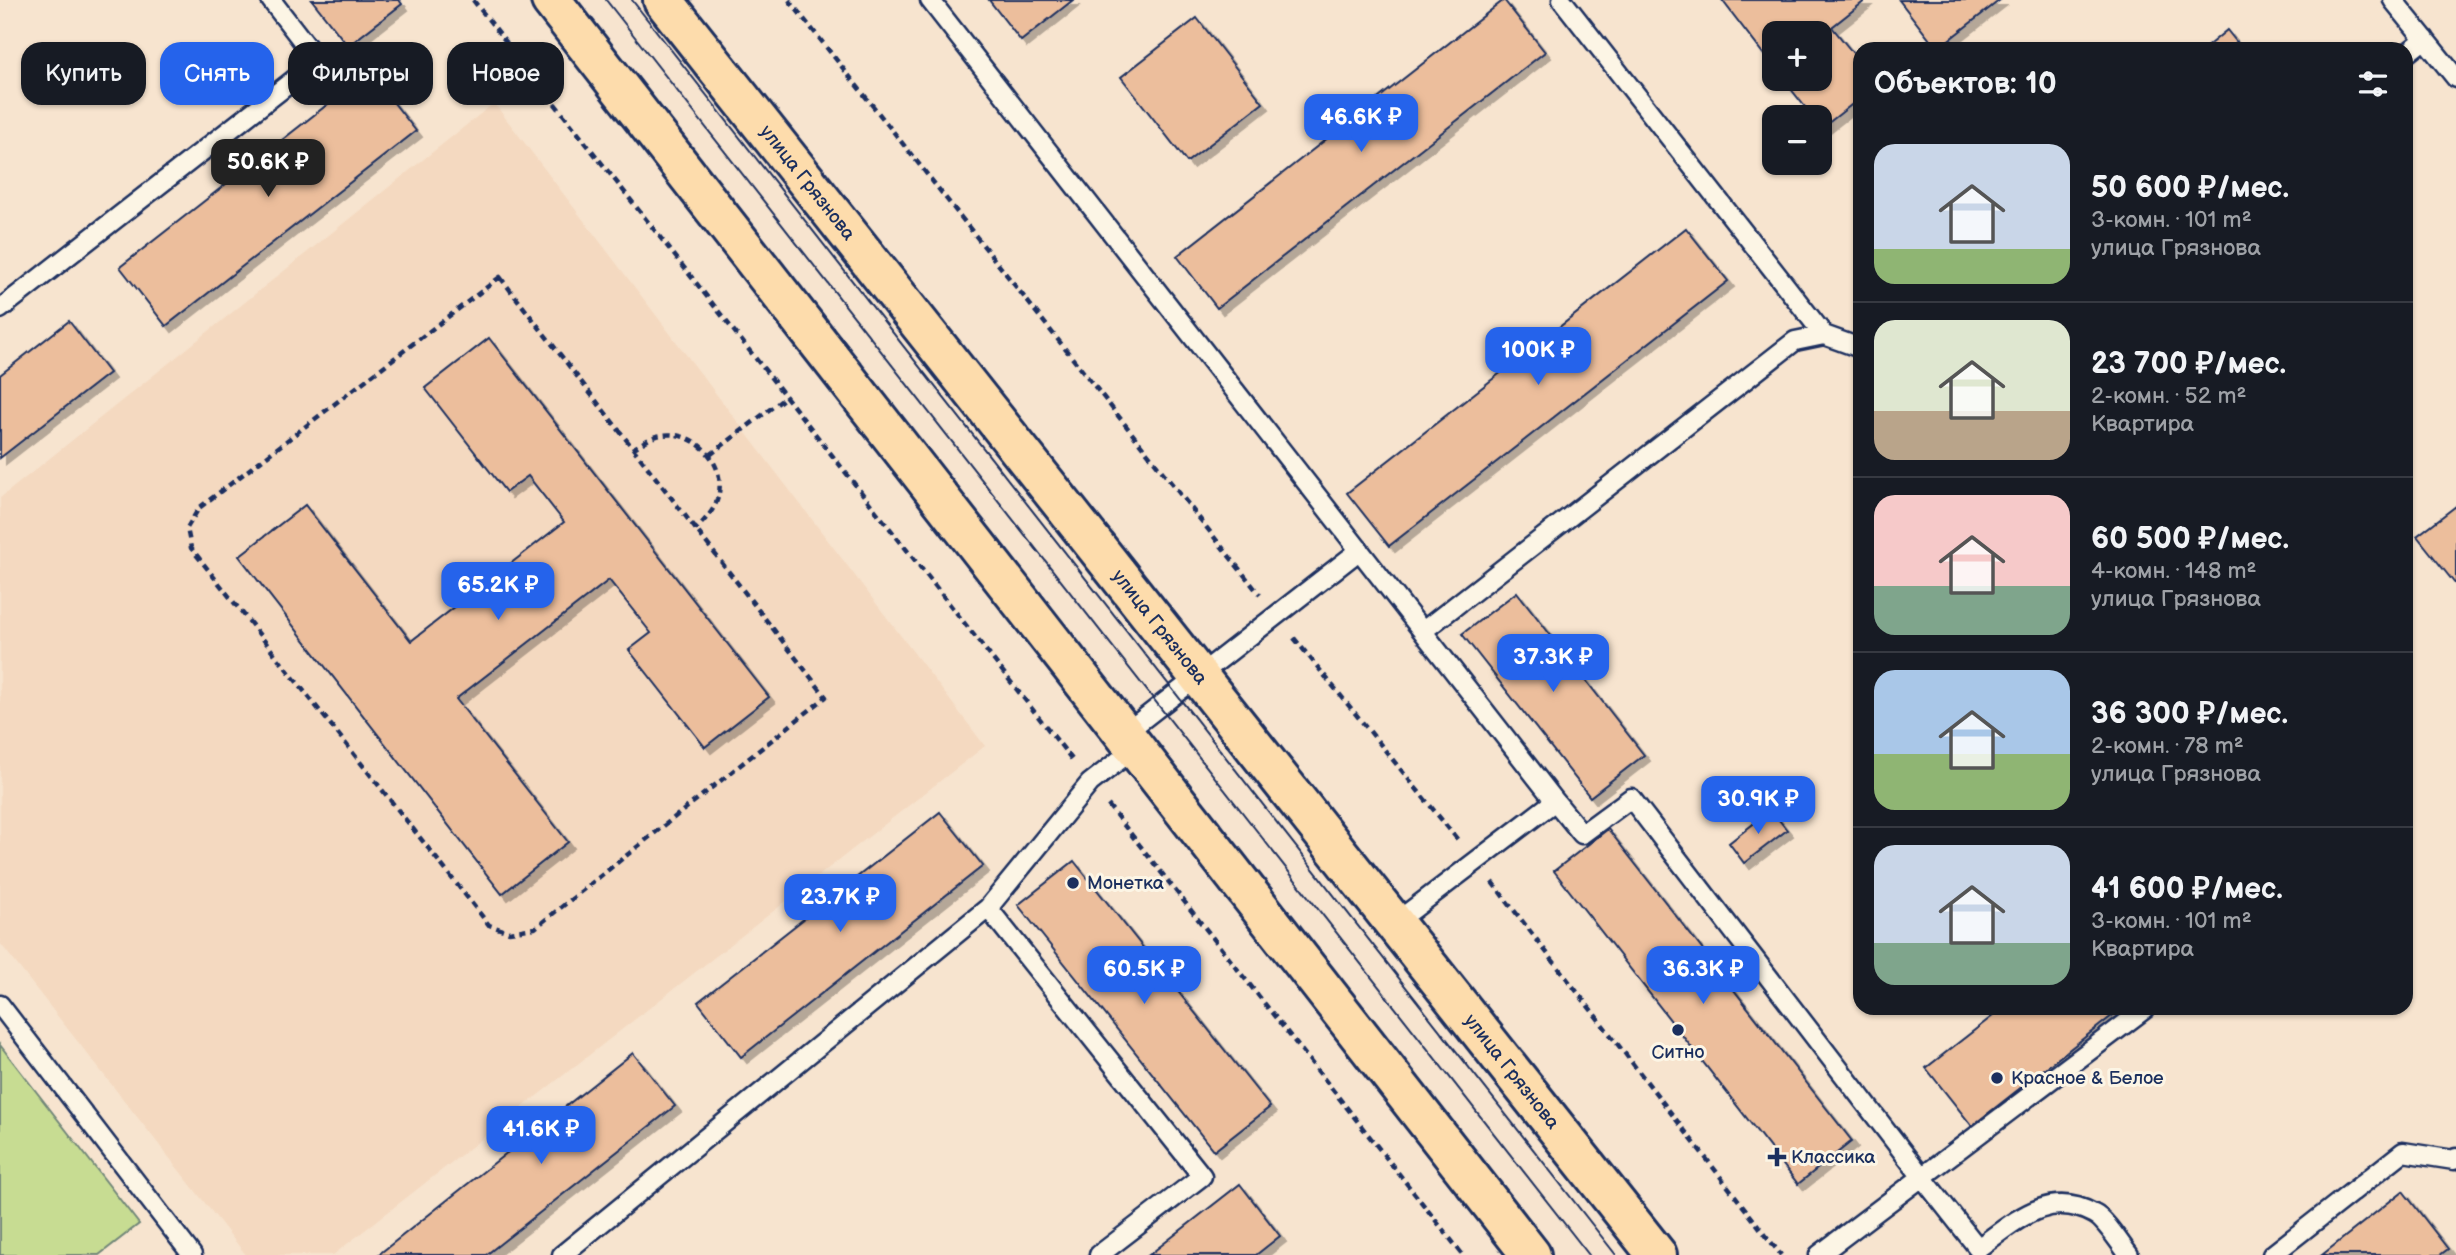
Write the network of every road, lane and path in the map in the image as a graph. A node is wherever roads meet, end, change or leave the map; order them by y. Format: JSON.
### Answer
{"nodes":[{"id":1,"x":271,"y":0,"type":"edge"},
{"id":2,"x":473,"y":0,"type":"edge"},
{"id":3,"x":551,"y":0,"type":"edge"},
{"id":4,"x":663,"y":0,"type":"edge"},
{"id":5,"x":930,"y":0,"type":"edge"},
{"id":6,"x":1562,"y":0,"type":"edge"},
{"id":7,"x":2393,"y":0,"type":"edge"},
{"id":8,"x":2425,"y":39,"type":"junction"},
{"id":9,"x":2413,"y":48,"type":"edge"},
{"id":10,"x":2456,"y":78,"type":"edge"},
{"id":11,"x":0,"y":309,"type":"edge"},
{"id":12,"x":1824,"y":335,"type":"junction"},
{"id":13,"x":1853,"y":345,"type":"edge"},
{"id":14,"x":786,"y":397,"type":"junction"},
{"id":15,"x":632,"y":449,"type":"junction"},
{"id":16,"x":710,"y":455,"type":"junction"},
{"id":17,"x":695,"y":530,"type":"junction"},
{"id":18,"x":1360,"y":550,"type":"junction"},
{"id":19,"x":1423,"y":631,"type":"junction"},
{"id":20,"x":1199,"y":676,"type":"junction"},
{"id":21,"x":1130,"y":741,"type":"junction"},
{"id":22,"x":1090,"y":783,"type":"junction"},
{"id":23,"x":1555,"y":801,"type":"junction"},
{"id":24,"x":988,"y":908,"type":"junction"},
{"id":25,"x":1395,"y":923,"type":"junction"},
{"id":26,"x":0,"y":1005,"type":"edge"},
{"id":27,"x":2137,"y":1015,"type":"edge"},
{"id":28,"x":2456,"y":1158,"type":"edge"},
{"id":29,"x":1922,"y":1177,"type":"junction"},
{"id":30,"x":192,"y":1255,"type":"edge"},
{"id":31,"x":562,"y":1255,"type":"edge"},
{"id":32,"x":1100,"y":1255,"type":"edge"},
{"id":33,"x":1463,"y":1255,"type":"edge"},
{"id":34,"x":1531,"y":1255,"type":"edge"},
{"id":35,"x":1657,"y":1255,"type":"edge"},
{"id":36,"x":1819,"y":1255,"type":"edge"},
{"id":37,"x":2129,"y":1255,"type":"edge"},
{"id":38,"x":2272,"y":1255,"type":"edge"}],
"edges":[{"from":1,"to":11,"type":"lane"},
{"from":2,"to":14,"type":"path"},
{"from":3,"to":21,"type":"main road"},
{"from":4,"to":20,"type":"main road","name":"улица Грязнова"},
{"from":5,"to":18,"type":"lane"},
{"from":6,"to":12,"type":"lane"},
{"from":7,"to":8,"type":"lane"},
{"from":8,"to":9,"type":"lane"},
{"from":8,"to":10,"type":"lane"},
{"from":12,"to":13,"type":"lane"},
{"from":12,"to":19,"type":"lane"},
{"from":14,"to":16,"type":"path"},
{"from":14,"to":22,"type":"path"},
{"from":15,"to":16,"type":"path"},
{"from":15,"to":17,"type":"path"},
{"from":15,"to":17,"type":"path"},
{"from":16,"to":17,"type":"path"},
{"from":18,"to":19,"type":"lane"},
{"from":18,"to":20,"type":"lane"},
{"from":19,"to":23,"type":"lane"},
{"from":20,"to":21,"type":"lane"},
{"from":20,"to":25,"type":"main road","name":"улица Грязнова"},
{"from":21,"to":22,"type":"lane"},
{"from":21,"to":34,"type":"main road"},
{"from":22,"to":24,"type":"lane"},
{"from":22,"to":33,"type":"path"},
{"from":23,"to":25,"type":"lane"},
{"from":23,"to":29,"type":"lane"},
{"from":24,"to":31,"type":"lane"},
{"from":24,"to":32,"type":"lane"},
{"from":25,"to":35,"type":"main road","name":"улица Грязнова"},
{"from":26,"to":30,"type":"lane"},
{"from":27,"to":29,"type":"lane"},
{"from":28,"to":38,"type":"lane"},
{"from":29,"to":36,"type":"lane"},
{"from":29,"to":37,"type":"lane"}]}
